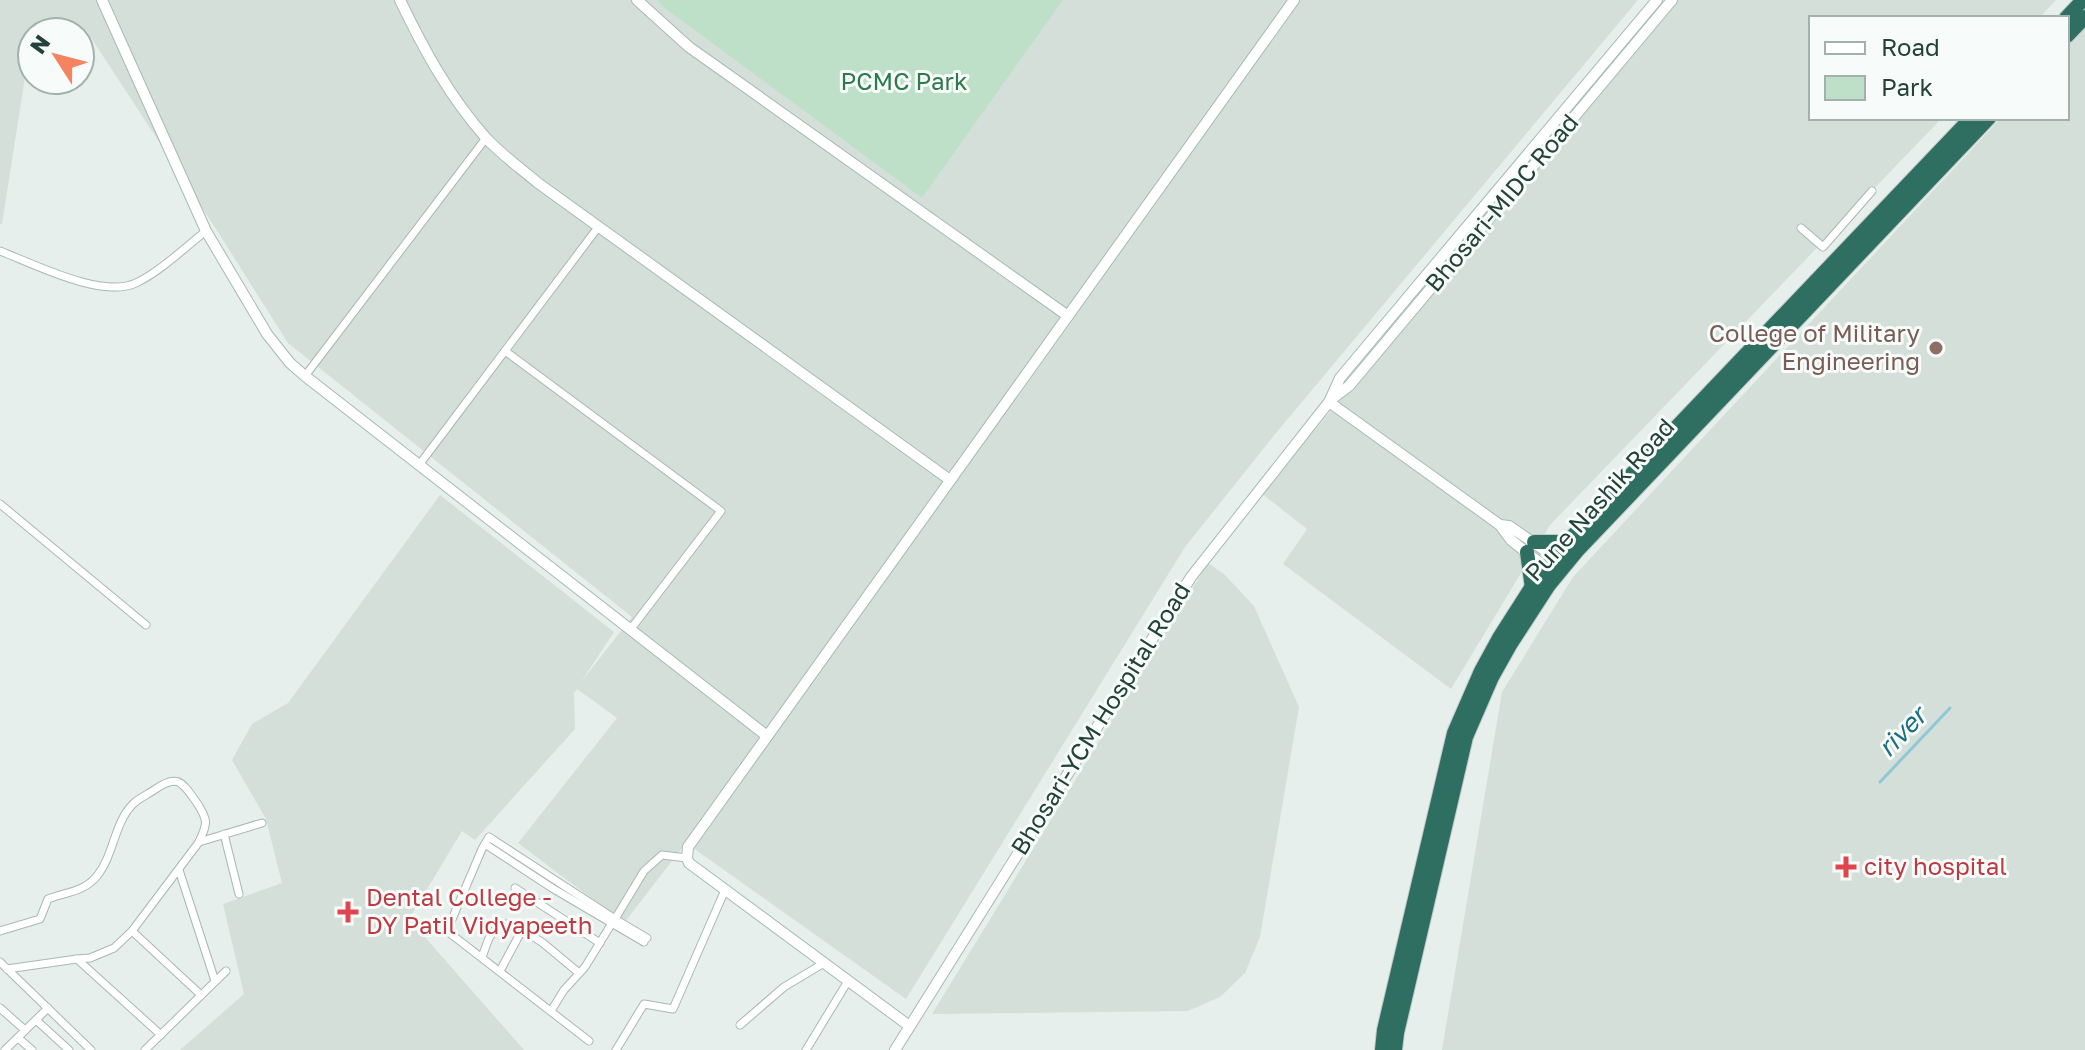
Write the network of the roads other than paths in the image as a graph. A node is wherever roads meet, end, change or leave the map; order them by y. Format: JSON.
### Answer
{"nodes":[{"id":1,"x":102,"y":0,"type":"edge"},
{"id":2,"x":400,"y":0,"type":"edge"},
{"id":3,"x":637,"y":0,"type":"edge"},
{"id":4,"x":1294,"y":0,"type":"edge"},
{"id":5,"x":1657,"y":0,"type":"edge"},
{"id":6,"x":1672,"y":0,"type":"edge"},
{"id":7,"x":2083,"y":0,"type":"edge"},
{"id":8,"x":2068,"y":16,"type":"edge"},
{"id":9,"x":2085,"y":17,"type":"edge"},
{"id":10,"x":2069,"y":34,"type":"edge"},
{"id":11,"x":1969,"y":120,"type":"edge"},
{"id":12,"x":1987,"y":120,"type":"edge"},
{"id":13,"x":486,"y":138,"type":"junction"},
{"id":14,"x":1872,"y":191,"type":"dead end"},
{"id":15,"x":599,"y":226,"type":"junction"},
{"id":16,"x":1801,"y":228,"type":"dead end"},
{"id":17,"x":206,"y":231,"type":"junction"},
{"id":18,"x":0,"y":251,"type":"edge"},
{"id":19,"x":1068,"y":316,"type":"junction"},
{"id":20,"x":505,"y":351,"type":"junction"},
{"id":21,"x":305,"y":376,"type":"junction"},
{"id":22,"x":1329,"y":402,"type":"junction"},
{"id":23,"x":419,"y":465,"type":"junction"},
{"id":24,"x":950,"y":480,"type":"junction"},
{"id":25,"x":0,"y":504,"type":"edge"},
{"id":26,"x":1567,"y":542,"type":"junction"},
{"id":27,"x":1531,"y":547,"type":"junction"},
{"id":28,"x":1556,"y":567,"type":"junction"},
{"id":29,"x":1532,"y":588,"type":"junction"},
{"id":30,"x":146,"y":625,"type":"dead end"},
{"id":31,"x":630,"y":630,"type":"junction"},
{"id":32,"x":767,"y":736,"type":"junction"},
{"id":33,"x":262,"y":823,"type":"dead end"},
{"id":34,"x":224,"y":834,"type":"junction"},
{"id":35,"x":199,"y":842,"type":"junction"},
{"id":36,"x":687,"y":858,"type":"junction"},
{"id":37,"x":179,"y":870,"type":"junction"},
{"id":38,"x":515,"y":888,"type":"dead end"},
{"id":39,"x":725,"y":890,"type":"junction"},
{"id":40,"x":239,"y":894,"type":"dead end"},
{"id":41,"x":614,"y":921,"type":"junction"},
{"id":42,"x":522,"y":930,"type":"junction"},
{"id":43,"x":0,"y":931,"type":"edge"},
{"id":44,"x":132,"y":931,"type":"junction"},
{"id":45,"x":646,"y":940,"type":"dead end"},
{"id":46,"x":600,"y":943,"type":"junction"},
{"id":47,"x":482,"y":957,"type":"junction"},
{"id":48,"x":77,"y":959,"type":"junction"},
{"id":49,"x":0,"y":962,"type":"edge"},
{"id":50,"x":824,"y":963,"type":"junction"},
{"id":51,"x":7,"y":969,"type":"junction"},
{"id":52,"x":226,"y":971,"type":"dead end"},
{"id":53,"x":500,"y":971,"type":"junction"},
{"id":54,"x":579,"y":973,"type":"junction"},
{"id":55,"x":215,"y":981,"type":"junction"},
{"id":56,"x":848,"y":981,"type":"junction"},
{"id":57,"x":201,"y":995,"type":"junction"},
{"id":58,"x":0,"y":1008,"type":"edge"},
{"id":59,"x":48,"y":1008,"type":"junction"},
{"id":60,"x":551,"y":1011,"type":"junction"},
{"id":61,"x":36,"y":1020,"type":"junction"},
{"id":62,"x":740,"y":1025,"type":"dead end"},
{"id":63,"x":908,"y":1025,"type":"junction"},
{"id":64,"x":25,"y":1030,"type":"junction"},
{"id":65,"x":161,"y":1035,"type":"junction"},
{"id":66,"x":18,"y":1038,"type":"junction"},
{"id":67,"x":589,"y":1041,"type":"dead end"},
{"id":68,"x":10,"y":1049,"type":"edge"},
{"id":69,"x":32,"y":1050,"type":"edge"},
{"id":70,"x":69,"y":1050,"type":"edge"},
{"id":71,"x":91,"y":1050,"type":"edge"},
{"id":72,"x":145,"y":1050,"type":"edge"},
{"id":73,"x":616,"y":1050,"type":"edge"},
{"id":74,"x":806,"y":1050,"type":"edge"},
{"id":75,"x":895,"y":1050,"type":"edge"},
{"id":76,"x":1382,"y":1050,"type":"edge"},
{"id":77,"x":1395,"y":1050,"type":"edge"}],
"edges":[{"from":1,"to":17,"type":"street"},
{"from":2,"to":13,"type":"street"},
{"from":3,"to":19,"type":"street"},
{"from":4,"to":19,"type":"street"},
{"from":5,"to":22,"type":"street","name":"Bhosari-MIDC Road"},
{"from":6,"to":22,"type":"street","name":"Bhosari-MIDC Road"},
{"from":7,"to":8,"type":"highway"},
{"from":9,"to":10,"type":"highway"},
{"from":11,"to":26,"type":"highway","name":"Pune Nashik Road"},
{"from":12,"to":28,"type":"highway","name":"Pune Nashik Road"},
{"from":13,"to":15,"type":"street"},
{"from":13,"to":21,"type":"street"},
{"from":14,"to":16,"type":"street"},
{"from":15,"to":20,"type":"street"},
{"from":15,"to":24,"type":"street"},
{"from":17,"to":18,"type":"street"},
{"from":17,"to":21,"type":"street"},
{"from":19,"to":24,"type":"street"},
{"from":20,"to":23,"type":"street"},
{"from":20,"to":31,"type":"street"},
{"from":21,"to":23,"type":"street"},
{"from":22,"to":27,"type":"street"},
{"from":22,"to":63,"type":"street","name":"Bhosari-YCM Hospital Road"},
{"from":23,"to":31,"type":"street"},
{"from":24,"to":32,"type":"street"},
{"from":25,"to":30,"type":"street"},
{"from":26,"to":27,"type":"highway"},
{"from":26,"to":28,"type":"highway","name":"Pune Nashik Road"},
{"from":27,"to":28,"type":"street"},
{"from":27,"to":29,"type":"highway"},
{"from":28,"to":29,"type":"highway","name":"Pune Nashik Road"},
{"from":28,"to":77,"type":"highway","name":"Pune Nashik Road"},
{"from":29,"to":76,"type":"highway","name":"Pune Nashik Road"},
{"from":31,"to":32,"type":"street"},
{"from":32,"to":36,"type":"street"},
{"from":33,"to":34,"type":"street"},
{"from":34,"to":35,"type":"street"},
{"from":34,"to":40,"type":"street"},
{"from":35,"to":37,"type":"street"},
{"from":35,"to":43,"type":"street"},
{"from":36,"to":39,"type":"street"},
{"from":36,"to":41,"type":"street"},
{"from":37,"to":44,"type":"street"},
{"from":37,"to":55,"type":"street"},
{"from":38,"to":46,"type":"street"},
{"from":39,"to":50,"type":"street"},
{"from":39,"to":73,"type":"street"},
{"from":41,"to":45,"type":"street"},
{"from":41,"to":46,"type":"street"},
{"from":41,"to":47,"type":"street"},
{"from":42,"to":47,"type":"street"},
{"from":42,"to":53,"type":"street"},
{"from":42,"to":54,"type":"street"},
{"from":44,"to":48,"type":"street"},
{"from":44,"to":57,"type":"street"},
{"from":46,"to":54,"type":"street"},
{"from":47,"to":53,"type":"street"},
{"from":48,"to":51,"type":"street"},
{"from":48,"to":65,"type":"street"},
{"from":49,"to":51,"type":"street"},
{"from":50,"to":56,"type":"street"},
{"from":50,"to":62,"type":"street"},
{"from":51,"to":59,"type":"street"},
{"from":52,"to":55,"type":"street"},
{"from":53,"to":60,"type":"street"},
{"from":54,"to":60,"type":"street"},
{"from":55,"to":57,"type":"street"},
{"from":56,"to":63,"type":"street"},
{"from":56,"to":74,"type":"street"},
{"from":57,"to":65,"type":"street"},
{"from":58,"to":64,"type":"street"},
{"from":59,"to":61,"type":"street"},
{"from":59,"to":71,"type":"street"},
{"from":60,"to":67,"type":"street"},
{"from":61,"to":64,"type":"street"},
{"from":61,"to":70,"type":"street"},
{"from":63,"to":75,"type":"street","name":"Bhosari-YCM Hospital Road"},
{"from":64,"to":66,"type":"street"},
{"from":65,"to":72,"type":"street"},
{"from":66,"to":68,"type":"street"},
{"from":66,"to":69,"type":"street"}]}
